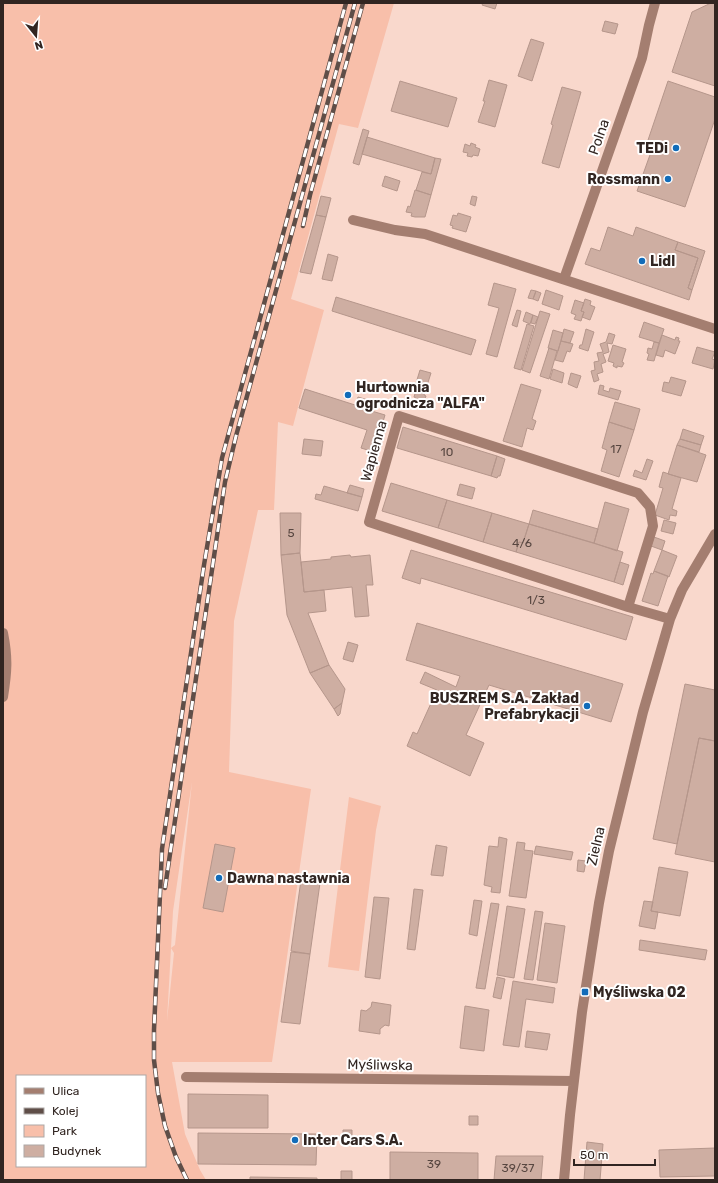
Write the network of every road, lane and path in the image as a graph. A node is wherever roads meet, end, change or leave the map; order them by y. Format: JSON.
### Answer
{"nodes":[{"id":1,"x":655,"y":3,"type":"edge"},
{"id":2,"x":353,"y":220,"type":"dead end"},
{"id":3,"x":564,"y":279,"type":"junction"},
{"id":4,"x":715,"y":329,"type":"edge"},
{"id":5,"x":715,"y":534,"type":"edge"},
{"id":6,"x":628,"y":607,"type":"junction"},
{"id":7,"x":670,"y":619,"type":"junction"},
{"id":8,"x":3,"y":633,"type":"edge"},
{"id":9,"x":3,"y":697,"type":"edge"},
{"id":10,"x":186,"y":1077,"type":"dead end"},
{"id":11,"x":574,"y":1081,"type":"junction"},
{"id":12,"x":564,"y":1180,"type":"edge"}],
"edges":[{"from":1,"to":3,"type":"street","name":"Polna"},
{"from":2,"to":3,"type":"street"},
{"from":3,"to":4,"type":"street"},
{"from":5,"to":7,"type":"street","name":"Zielna"},
{"from":6,"to":6,"type":"street","name":"Wapienna"},
{"from":6,"to":7,"type":"street","name":"Wapienna"},
{"from":7,"to":11,"type":"street","name":"Zielna"},
{"from":8,"to":9,"type":"street"},
{"from":10,"to":11,"type":"street","name":"Myśliwska"},
{"from":11,"to":12,"type":"street","name":"Zielna"}]}
